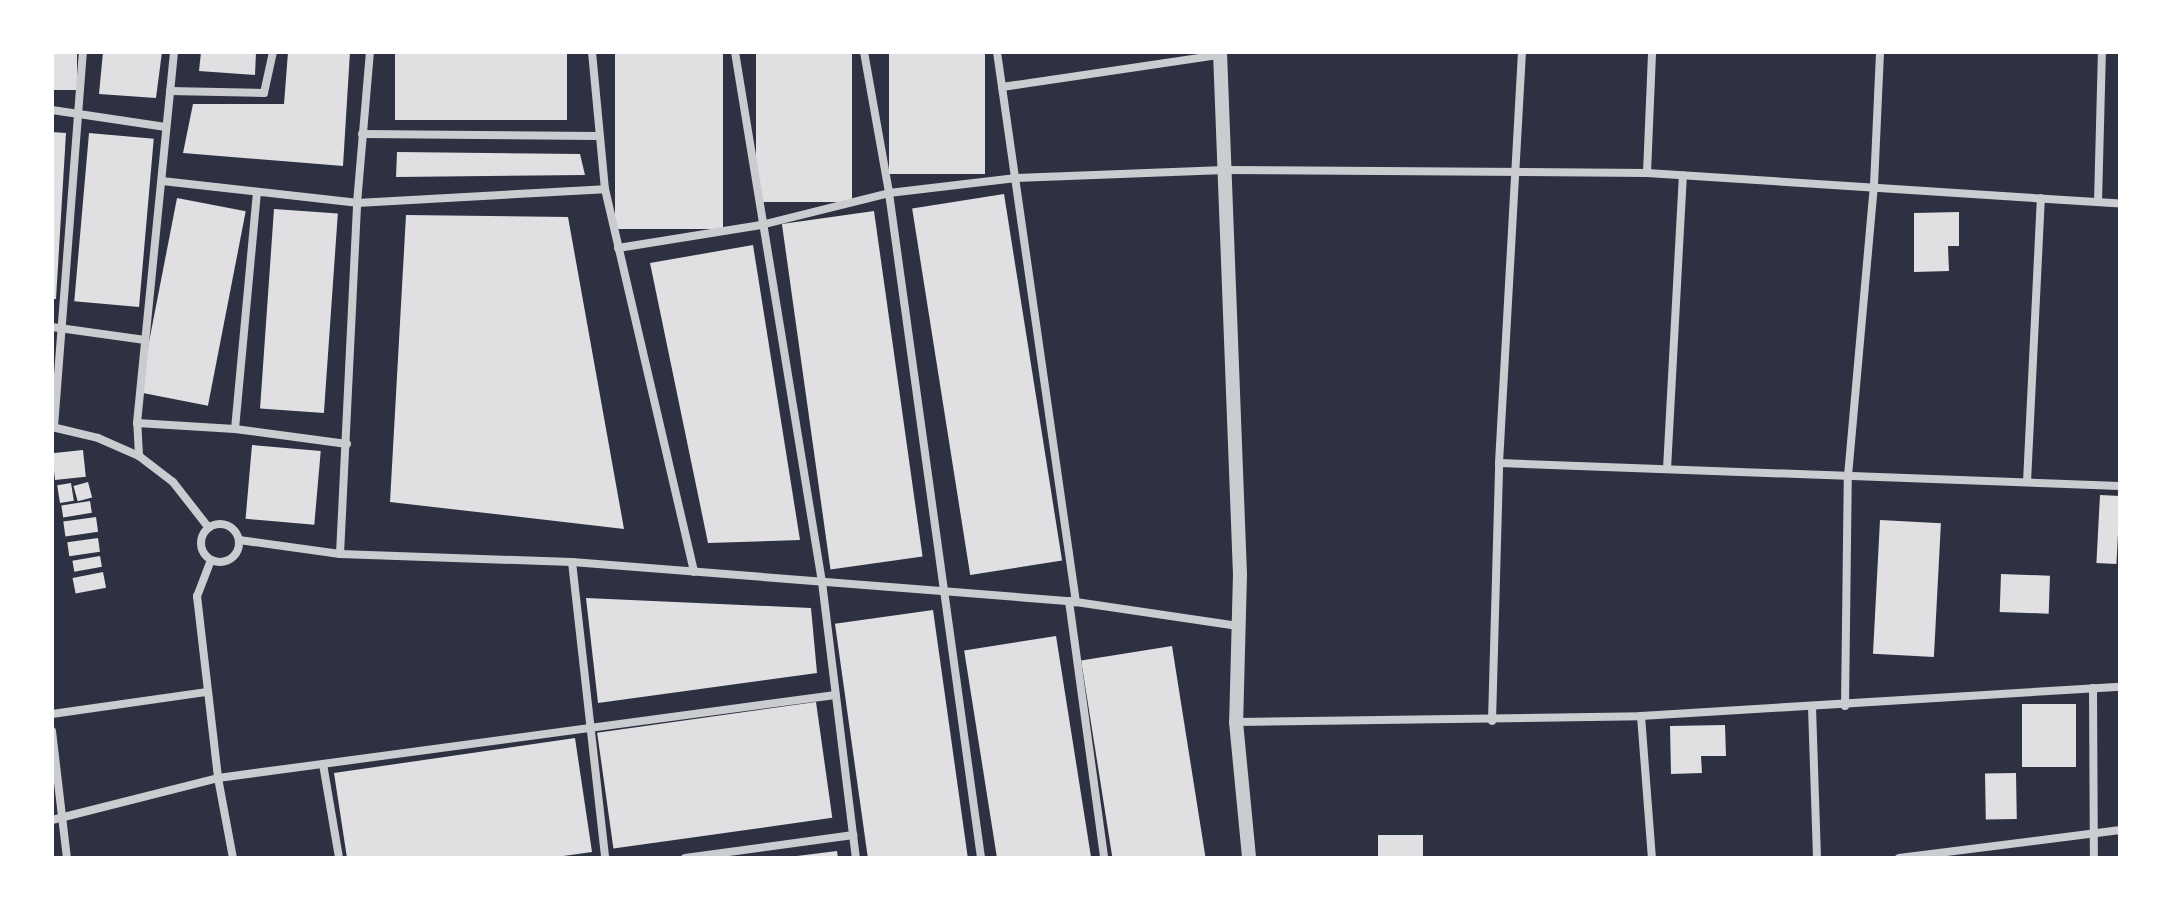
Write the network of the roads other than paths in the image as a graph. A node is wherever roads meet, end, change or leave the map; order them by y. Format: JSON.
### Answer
{"nodes":[{"id":1,"x":83,"y":52,"type":"edge"},
{"id":2,"x":174,"y":52,"type":"edge"},
{"id":3,"x":273,"y":52,"type":"edge"},
{"id":4,"x":370,"y":52,"type":"edge"},
{"id":5,"x":592,"y":52,"type":"edge"},
{"id":6,"x":735,"y":52,"type":"edge"},
{"id":7,"x":864,"y":52,"type":"edge"},
{"id":8,"x":997,"y":52,"type":"edge"},
{"id":9,"x":1522,"y":52,"type":"edge"},
{"id":10,"x":1652,"y":52,"type":"edge"},
{"id":11,"x":1880,"y":52,"type":"edge"},
{"id":12,"x":2102,"y":52,"type":"edge"},
{"id":13,"x":1220,"y":53,"type":"edge"},
{"id":14,"x":1002,"y":87,"type":"junction"},
{"id":15,"x":170,"y":91,"type":"junction"},
{"id":16,"x":52,"y":110,"type":"edge"},
{"id":17,"x":78,"y":112,"type":"junction"},
{"id":18,"x":166,"y":127,"type":"junction"},
{"id":19,"x":362,"y":134,"type":"junction"},
{"id":20,"x":597,"y":136,"type":"junction"},
{"id":21,"x":1225,"y":170,"type":"junction"},
{"id":22,"x":1647,"y":173,"type":"junction"},
{"id":23,"x":1683,"y":175,"type":"junction"},
{"id":24,"x":1514,"y":176,"type":"junction"},
{"id":25,"x":1016,"y":178,"type":"junction"},
{"id":26,"x":162,"y":181,"type":"junction"},
{"id":27,"x":1874,"y":185,"type":"junction"},
{"id":28,"x":605,"y":189,"type":"junction"},
{"id":29,"x":889,"y":193,"type":"junction"},
{"id":30,"x":257,"y":194,"type":"junction"},
{"id":31,"x":2041,"y":198,"type":"junction"},
{"id":32,"x":2098,"y":202,"type":"junction"},
{"id":33,"x":357,"y":203,"type":"junction"},
{"id":34,"x":2120,"y":204,"type":"edge"},
{"id":35,"x":761,"y":225,"type":"junction"},
{"id":36,"x":618,"y":248,"type":"junction"},
{"id":37,"x":55,"y":328,"type":"edge"},
{"id":38,"x":145,"y":340,"type":"junction"},
{"id":39,"x":137,"y":423,"type":"junction"},
{"id":40,"x":53,"y":427,"type":"edge"},
{"id":41,"x":235,"y":429,"type":"junction"},
{"id":42,"x":347,"y":444,"type":"junction"},
{"id":43,"x":139,"y":456,"type":"junction"},
{"id":44,"x":1499,"y":463,"type":"junction"},
{"id":45,"x":1667,"y":469,"type":"junction"},
{"id":46,"x":1848,"y":476,"type":"junction"},
{"id":47,"x":2027,"y":482,"type":"junction"},
{"id":48,"x":2120,"y":486,"type":"edge"},
{"id":49,"x":209,"y":528,"type":"junction"},
{"id":50,"x":239,"y":540,"type":"junction"},
{"id":51,"x":340,"y":554,"type":"junction"},
{"id":52,"x":211,"y":560,"type":"junction"},
{"id":53,"x":572,"y":562,"type":"junction"},
{"id":54,"x":694,"y":572,"type":"junction"},
{"id":55,"x":822,"y":582,"type":"junction"},
{"id":56,"x":947,"y":592,"type":"junction"},
{"id":57,"x":1072,"y":602,"type":"junction"},
{"id":58,"x":1238,"y":626,"type":"junction"},
{"id":59,"x":2120,"y":687,"type":"edge"},
{"id":60,"x":2093,"y":688,"type":"junction"},
{"id":61,"x":207,"y":692,"type":"junction"},
{"id":62,"x":835,"y":695,"type":"junction"},
{"id":63,"x":1845,"y":706,"type":"junction"},
{"id":64,"x":1812,"y":707,"type":"junction"},
{"id":65,"x":52,"y":714,"type":"edge"},
{"id":66,"x":1641,"y":716,"type":"junction"},
{"id":67,"x":1492,"y":721,"type":"junction"},
{"id":68,"x":1236,"y":722,"type":"junction"},
{"id":69,"x":589,"y":728,"type":"junction"},
{"id":70,"x":52,"y":731,"type":"edge"},
{"id":71,"x":323,"y":764,"type":"junction"},
{"id":72,"x":218,"y":778,"type":"junction"},
{"id":73,"x":63,"y":818,"type":"junction"},
{"id":74,"x":52,"y":820,"type":"edge"},
{"id":75,"x":2120,"y":830,"type":"edge"},
{"id":76,"x":2095,"y":831,"type":"junction"},
{"id":77,"x":853,"y":835,"type":"junction"},
{"id":78,"x":67,"y":858,"type":"edge"},
{"id":79,"x":233,"y":858,"type":"edge"},
{"id":80,"x":339,"y":858,"type":"edge"},
{"id":81,"x":605,"y":858,"type":"edge"},
{"id":82,"x":685,"y":858,"type":"edge"},
{"id":83,"x":856,"y":858,"type":"edge"},
{"id":84,"x":981,"y":858,"type":"edge"},
{"id":85,"x":1104,"y":858,"type":"edge"},
{"id":86,"x":1249,"y":858,"type":"edge"},
{"id":87,"x":1652,"y":858,"type":"edge"},
{"id":88,"x":1817,"y":858,"type":"edge"},
{"id":89,"x":1899,"y":858,"type":"edge"},
{"id":90,"x":2094,"y":858,"type":"edge"}],
"edges":[{"from":1,"to":17,"type":"street"},
{"from":2,"to":15,"type":"street"},
{"from":3,"to":15,"type":"street"},
{"from":4,"to":19,"type":"street"},
{"from":5,"to":20,"type":"street"},
{"from":6,"to":35,"type":"street"},
{"from":7,"to":29,"type":"street"},
{"from":8,"to":14,"type":"street"},
{"from":9,"to":24,"type":"street"},
{"from":10,"to":22,"type":"street"},
{"from":11,"to":27,"type":"street"},
{"from":12,"to":32,"type":"street"},
{"from":13,"to":14,"type":"street"},
{"from":13,"to":21,"type":"street"},
{"from":14,"to":25,"type":"street"},
{"from":15,"to":18,"type":"street"},
{"from":16,"to":17,"type":"street"},
{"from":17,"to":18,"type":"street"},
{"from":17,"to":37,"type":"street"},
{"from":18,"to":26,"type":"street"},
{"from":19,"to":20,"type":"street"},
{"from":19,"to":33,"type":"street"},
{"from":20,"to":28,"type":"street"},
{"from":21,"to":24,"type":"street"},
{"from":21,"to":25,"type":"street"},
{"from":21,"to":58,"type":"street"},
{"from":22,"to":23,"type":"street"},
{"from":22,"to":24,"type":"street"},
{"from":23,"to":27,"type":"street"},
{"from":23,"to":45,"type":"street"},
{"from":24,"to":44,"type":"street"},
{"from":25,"to":29,"type":"street"},
{"from":25,"to":57,"type":"street"},
{"from":26,"to":30,"type":"street"},
{"from":26,"to":38,"type":"street"},
{"from":27,"to":31,"type":"street"},
{"from":27,"to":46,"type":"street"},
{"from":28,"to":33,"type":"street"},
{"from":28,"to":36,"type":"street"},
{"from":29,"to":35,"type":"street"},
{"from":29,"to":56,"type":"street"},
{"from":30,"to":33,"type":"street"},
{"from":30,"to":41,"type":"street"},
{"from":31,"to":32,"type":"street"},
{"from":31,"to":47,"type":"street"},
{"from":32,"to":34,"type":"street"},
{"from":33,"to":42,"type":"street"},
{"from":35,"to":36,"type":"street"},
{"from":35,"to":55,"type":"street"},
{"from":36,"to":54,"type":"street"},
{"from":37,"to":38,"type":"street"},
{"from":37,"to":40,"type":"street"},
{"from":38,"to":39,"type":"street"},
{"from":39,"to":41,"type":"street"},
{"from":39,"to":43,"type":"street"},
{"from":40,"to":43,"type":"street"},
{"from":41,"to":42,"type":"street"},
{"from":42,"to":51,"type":"street"},
{"from":43,"to":49,"type":"street"},
{"from":44,"to":45,"type":"street"},
{"from":44,"to":67,"type":"street"},
{"from":45,"to":46,"type":"street"},
{"from":46,"to":47,"type":"street"},
{"from":46,"to":63,"type":"street"},
{"from":47,"to":48,"type":"street"},
{"from":49,"to":50,"type":"street"},
{"from":49,"to":52,"type":"street"},
{"from":50,"to":51,"type":"street"},
{"from":50,"to":52,"type":"street"},
{"from":51,"to":53,"type":"street"},
{"from":52,"to":61,"type":"street"},
{"from":53,"to":54,"type":"street"},
{"from":53,"to":69,"type":"street"},
{"from":54,"to":55,"type":"street"},
{"from":55,"to":56,"type":"street"},
{"from":55,"to":62,"type":"street"},
{"from":56,"to":57,"type":"street"},
{"from":56,"to":84,"type":"street"},
{"from":57,"to":58,"type":"street"},
{"from":57,"to":85,"type":"street"},
{"from":58,"to":68,"type":"street"},
{"from":59,"to":60,"type":"street"},
{"from":60,"to":63,"type":"street"},
{"from":60,"to":76,"type":"street"},
{"from":61,"to":65,"type":"street"},
{"from":61,"to":72,"type":"street"},
{"from":62,"to":69,"type":"street"},
{"from":62,"to":77,"type":"street"},
{"from":63,"to":64,"type":"street"},
{"from":64,"to":66,"type":"street"},
{"from":64,"to":88,"type":"street"},
{"from":66,"to":67,"type":"street"},
{"from":66,"to":87,"type":"street"},
{"from":67,"to":68,"type":"street"},
{"from":68,"to":86,"type":"street"},
{"from":69,"to":71,"type":"street"},
{"from":69,"to":81,"type":"street"},
{"from":70,"to":73,"type":"street"},
{"from":71,"to":72,"type":"street"},
{"from":71,"to":80,"type":"street"},
{"from":72,"to":73,"type":"street"},
{"from":72,"to":79,"type":"street"},
{"from":73,"to":74,"type":"street"},
{"from":73,"to":78,"type":"street"},
{"from":75,"to":76,"type":"street"},
{"from":76,"to":89,"type":"street"},
{"from":76,"to":90,"type":"street"},
{"from":77,"to":82,"type":"street"},
{"from":77,"to":83,"type":"street"}]}
